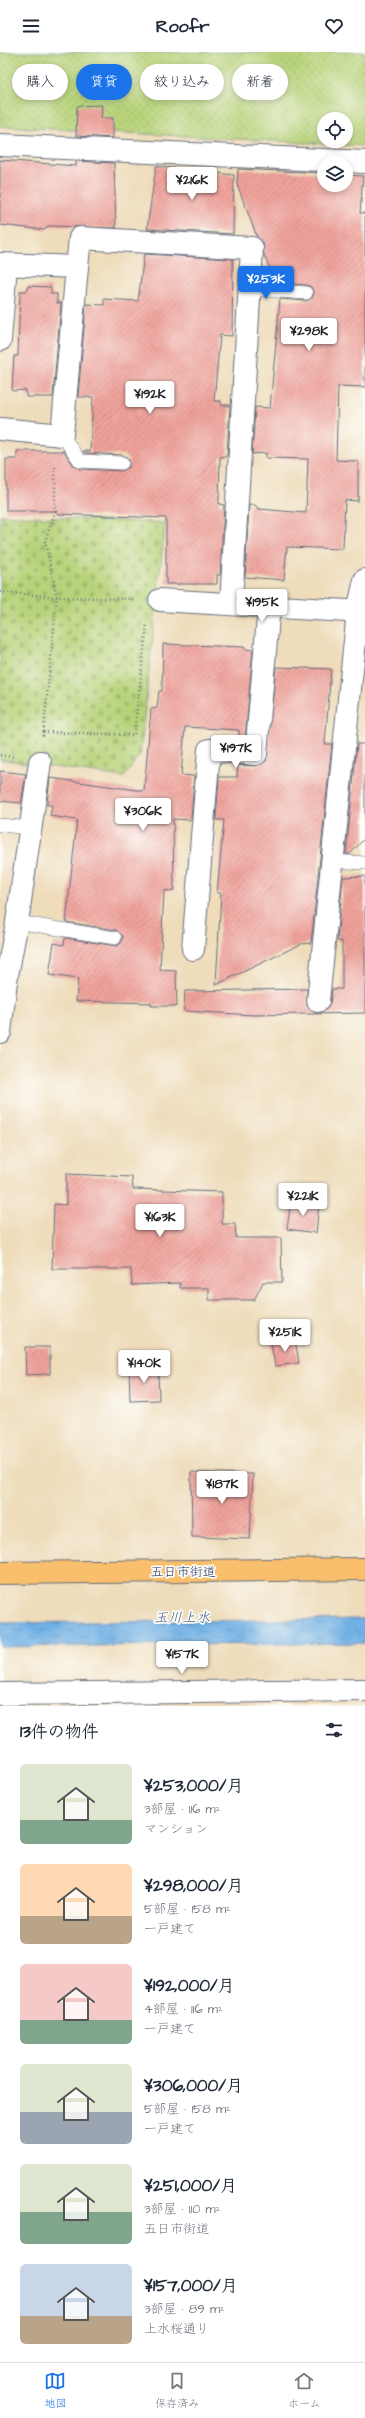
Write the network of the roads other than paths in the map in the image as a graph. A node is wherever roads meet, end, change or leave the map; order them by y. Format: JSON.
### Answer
{"nodes":[{"id":1,"x":0,"y":146,"type":"edge"},
{"id":2,"x":365,"y":162,"type":"edge"},
{"id":3,"x":3,"y":265,"type":"edge"},
{"id":4,"x":77,"y":267,"type":"junction"},
{"id":5,"x":250,"y":290,"type":"junction"},
{"id":6,"x":306,"y":294,"type":"dead end"},
{"id":7,"x":0,"y":340,"type":"edge"},
{"id":8,"x":0,"y":429,"type":"edge"},
{"id":9,"x":59,"y":434,"type":"junction"},
{"id":10,"x":122,"y":463,"type":"dead end"},
{"id":11,"x":365,"y":580,"type":"edge"},
{"id":12,"x":155,"y":600,"type":"road end"},
{"id":13,"x":231,"y":604,"type":"junction"},
{"id":14,"x":269,"y":606,"type":"junction"},
{"id":15,"x":362,"y":611,"type":"edge"},
{"id":16,"x":40,"y":762,"type":"road end"},
{"id":17,"x":0,"y":825,"type":"edge"},
{"id":18,"x":30,"y":828,"type":"junction"},
{"id":19,"x":331,"y":861,"type":"junction"},
{"id":20,"x":365,"y":863,"type":"edge"},
{"id":21,"x":17,"y":922,"type":"junction"},
{"id":22,"x":115,"y":938,"type":"dead end"},
{"id":23,"x":194,"y":949,"type":"dead end"},
{"id":24,"x":3,"y":981,"type":"edge"},
{"id":25,"x":318,"y":1001,"type":"dead end"},
{"id":26,"x":0,"y":1032,"type":"edge"},
{"id":27,"x":365,"y":1569,"type":"edge"},
{"id":28,"x":0,"y":1573,"type":"edge"},
{"id":29,"x":365,"y":1690,"type":"edge"},
{"id":30,"x":6,"y":1698,"type":"edge"},
{"id":31,"x":235,"y":1699,"type":"edge"}],
"edges":[{"from":1,"to":2,"type":"street"},
{"from":3,"to":4,"type":"street"},
{"from":3,"to":7,"type":"street"},
{"from":4,"to":5,"type":"street"},
{"from":4,"to":9,"type":"street"},
{"from":5,"to":6,"type":"lane"},
{"from":5,"to":13,"type":"street"},
{"from":8,"to":9,"type":"street"},
{"from":9,"to":10,"type":"lane"},
{"from":11,"to":15,"type":"street"},
{"from":12,"to":13,"type":"street"},
{"from":13,"to":14,"type":"street"},
{"from":14,"to":15,"type":"street"},
{"from":14,"to":23,"type":"street"},
{"from":15,"to":19,"type":"street"},
{"from":16,"to":18,"type":"street"},
{"from":17,"to":18,"type":"lane"},
{"from":18,"to":21,"type":"street"},
{"from":19,"to":20,"type":"lane"},
{"from":19,"to":25,"type":"street"},
{"from":21,"to":22,"type":"lane"},
{"from":21,"to":24,"type":"street"},
{"from":24,"to":26,"type":"street"},
{"from":27,"to":28,"type":"main road","name":"五日市街道"},
{"from":29,"to":31,"type":"street"},
{"from":30,"to":31,"type":"street"}]}
